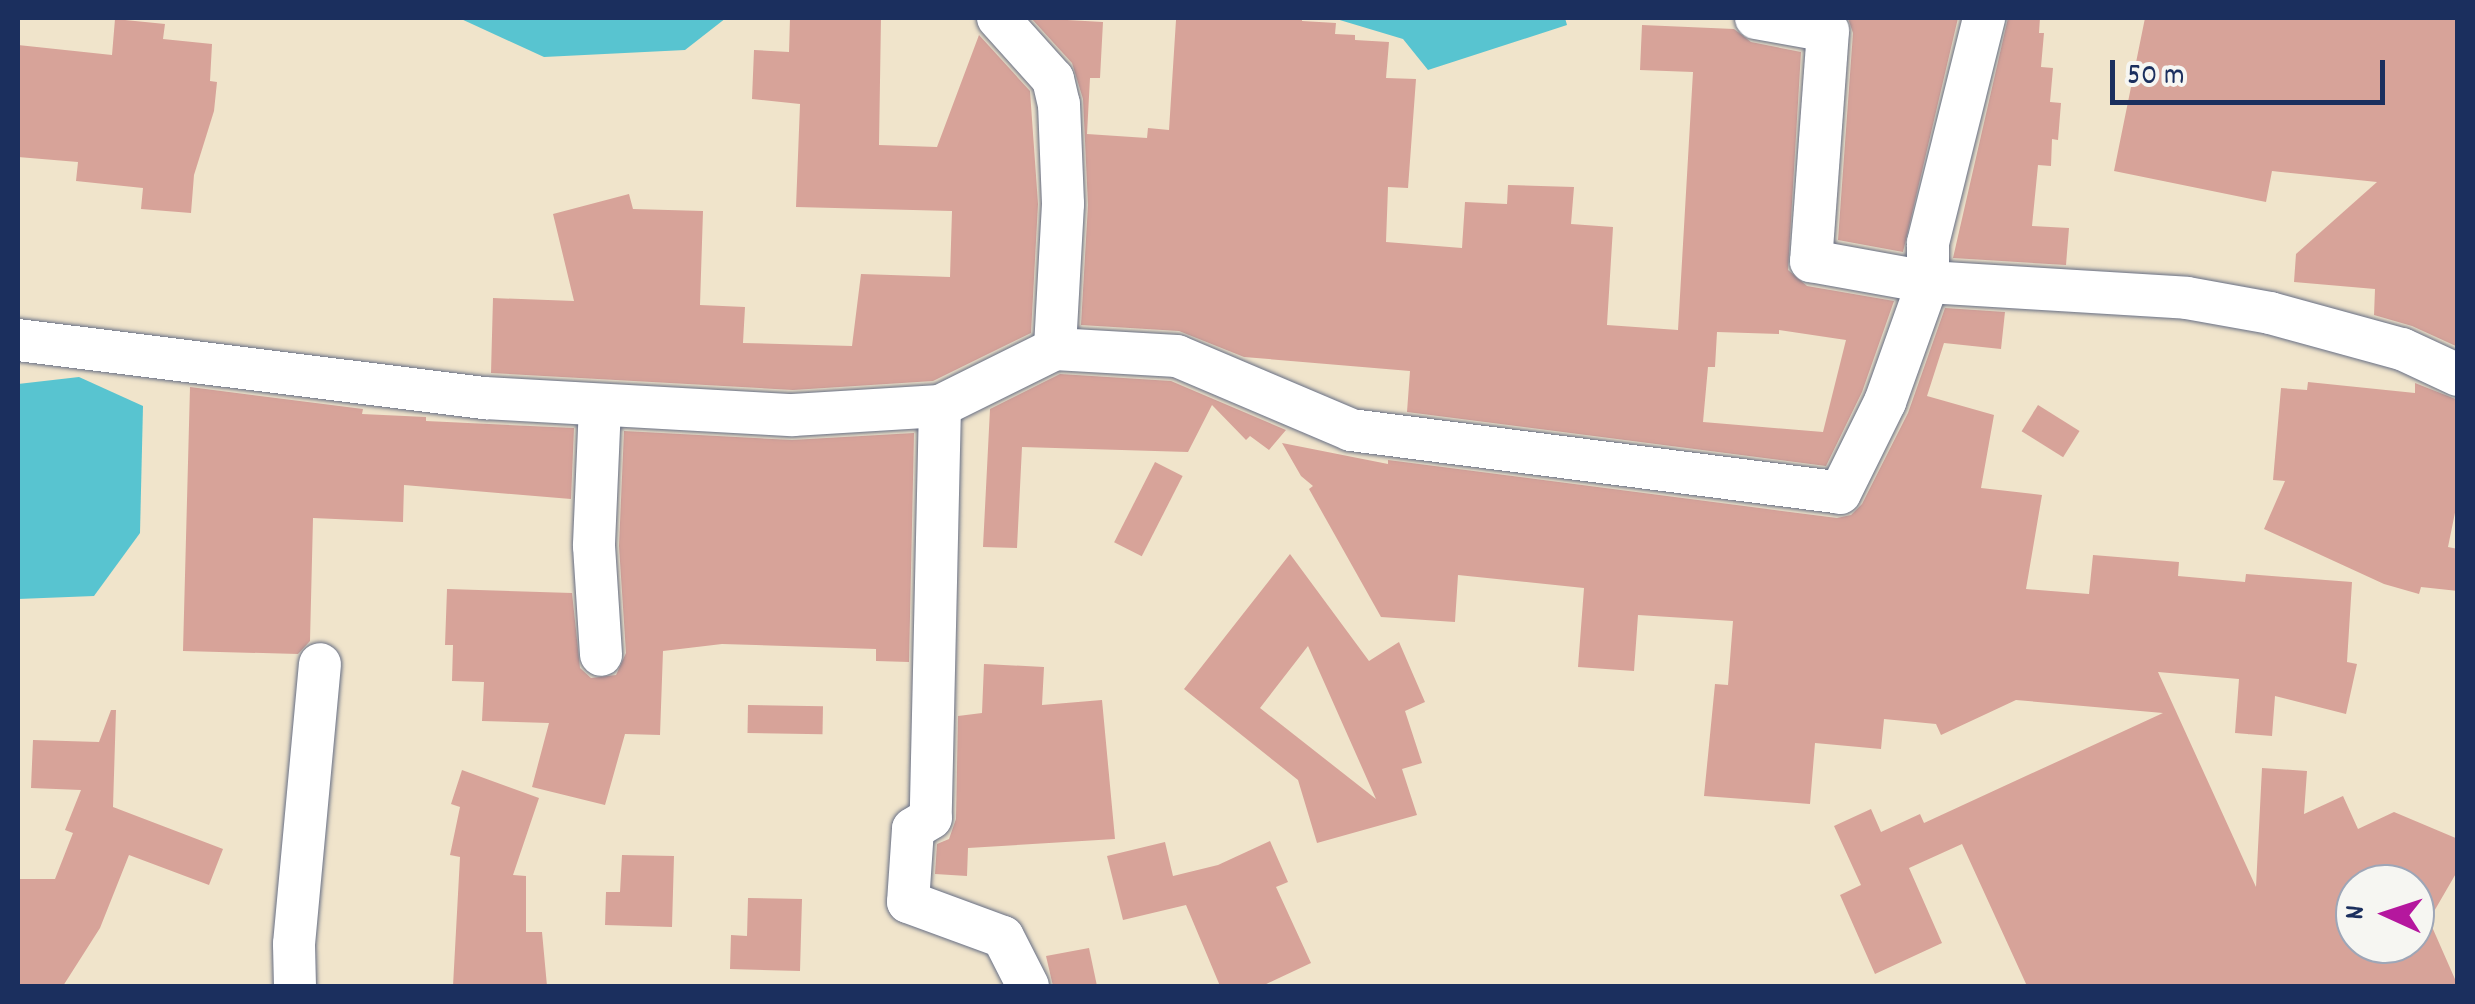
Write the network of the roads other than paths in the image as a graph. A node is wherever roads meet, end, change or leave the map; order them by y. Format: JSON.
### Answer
{"nodes":[{"id":1,"x":998,"y":18,"type":"edge"},
{"id":2,"x":1756,"y":18,"type":"edge"},
{"id":3,"x":1984,"y":18,"type":"edge"},
{"id":4,"x":1928,"y":282,"type":"junction"},
{"id":5,"x":18,"y":340,"type":"edge"},
{"id":6,"x":1055,"y":349,"type":"junction"},
{"id":7,"x":2458,"y":375,"type":"edge"},
{"id":8,"x":600,"y":406,"type":"junction"},
{"id":9,"x":940,"y":406,"type":"junction"},
{"id":10,"x":601,"y":655,"type":"dead end"},
{"id":11,"x":320,"y":664,"type":"dead end"},
{"id":12,"x":294,"y":986,"type":"edge"},
{"id":13,"x":1028,"y":986,"type":"edge"}],
"edges":[{"from":1,"to":6,"type":"street"},
{"from":2,"to":4,"type":"street"},
{"from":3,"to":4,"type":"street"},
{"from":4,"to":6,"type":"street"},
{"from":4,"to":7,"type":"street"},
{"from":5,"to":8,"type":"street"},
{"from":6,"to":9,"type":"street"},
{"from":8,"to":9,"type":"street"},
{"from":8,"to":10,"type":"street"},
{"from":9,"to":13,"type":"street"},
{"from":11,"to":12,"type":"street"}]}
